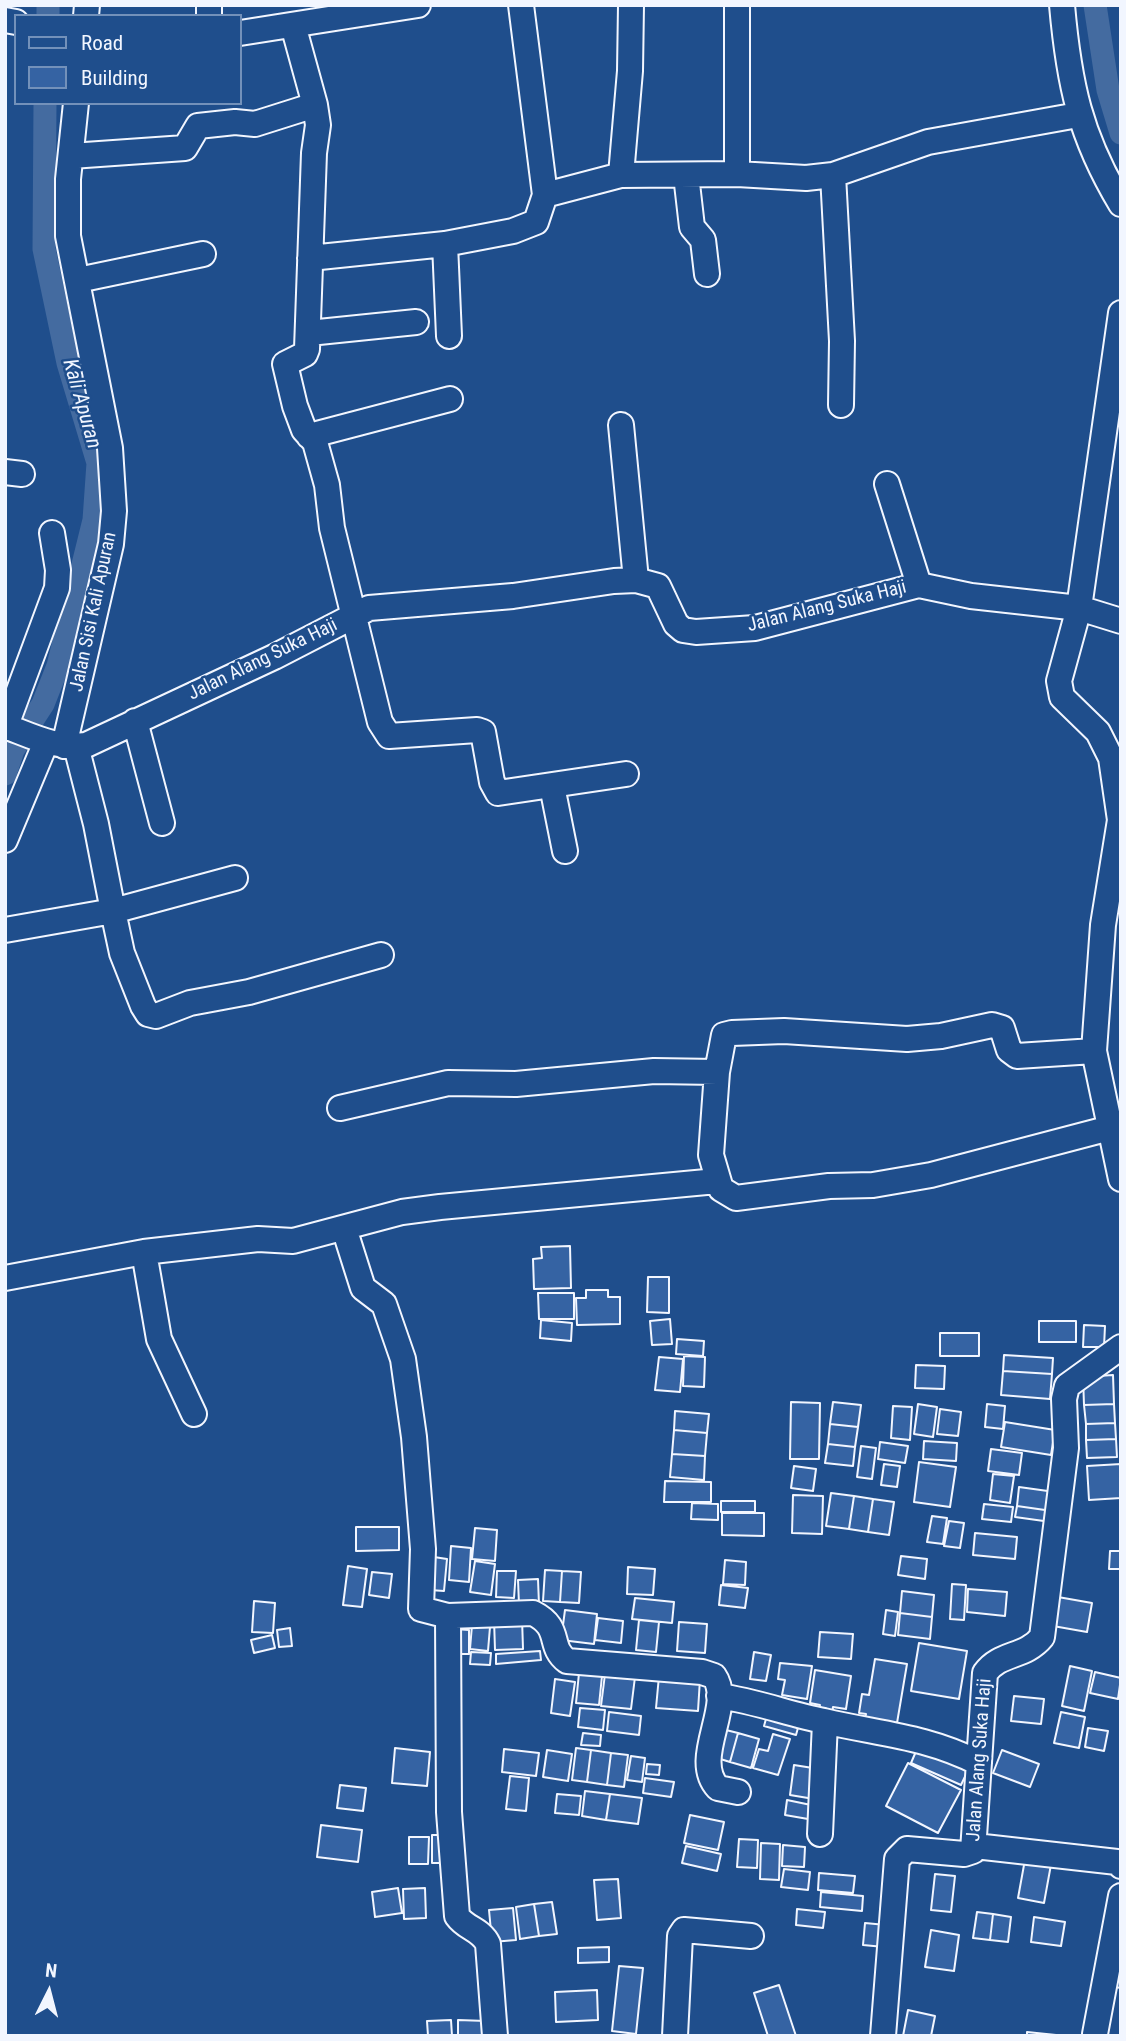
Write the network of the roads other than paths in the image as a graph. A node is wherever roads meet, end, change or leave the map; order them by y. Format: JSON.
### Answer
{"nodes":[{"id":1,"x":418,"y":5,"type":"edge"},
{"id":2,"x":521,"y":5,"type":"edge"},
{"id":3,"x":631,"y":5,"type":"edge"},
{"id":4,"x":737,"y":5,"type":"edge"},
{"id":5,"x":1062,"y":5,"type":"edge"},
{"id":6,"x":293,"y":25,"type":"junction"},
{"id":7,"x":242,"y":33,"type":"edge"},
{"id":8,"x":76,"y":105,"type":"edge"},
{"id":9,"x":315,"y":105,"type":"junction"},
{"id":10,"x":1078,"y":115,"type":"junction"},
{"id":11,"x":71,"y":156,"type":"junction"},
{"id":12,"x":621,"y":174,"type":"junction"},
{"id":13,"x":737,"y":174,"type":"junction"},
{"id":14,"x":833,"y":174,"type":"junction"},
{"id":15,"x":686,"y":175,"type":"junction"},
{"id":16,"x":545,"y":195,"type":"junction"},
{"id":17,"x":1121,"y":204,"type":"edge"},
{"id":18,"x":445,"y":244,"type":"junction"},
{"id":19,"x":203,"y":254,"type":"dead end"},
{"id":20,"x":310,"y":258,"type":"junction"},
{"id":21,"x":707,"y":274,"type":"dead end"},
{"id":22,"x":78,"y":280,"type":"junction"},
{"id":23,"x":1121,"y":313,"type":"edge"},
{"id":24,"x":416,"y":322,"type":"dead end"},
{"id":25,"x":309,"y":333,"type":"junction"},
{"id":26,"x":449,"y":336,"type":"dead end"},
{"id":27,"x":450,"y":399,"type":"dead end"},
{"id":28,"x":841,"y":405,"type":"dead end"},
{"id":29,"x":621,"y":425,"type":"dead end"},
{"id":30,"x":309,"y":436,"type":"junction"},
{"id":31,"x":887,"y":484,"type":"dead end"},
{"id":32,"x":52,"y":533,"type":"dead end"},
{"id":33,"x":636,"y":580,"type":"junction"},
{"id":34,"x":919,"y":585,"type":"junction"},
{"id":35,"x":1079,"y":608,"type":"junction"},
{"id":36,"x":353,"y":615,"type":"junction"},
{"id":37,"x":1121,"y":621,"type":"edge"},
{"id":38,"x":135,"y":721,"type":"junction"},
{"id":39,"x":32,"y":735,"type":"edge"},
{"id":40,"x":626,"y":774,"type":"dead end"},
{"id":41,"x":1118,"y":780,"type":"edge"},
{"id":42,"x":552,"y":786,"type":"junction"},
{"id":43,"x":162,"y":823,"type":"dead end"},
{"id":44,"x":5,"y":840,"type":"edge"},
{"id":45,"x":565,"y":851,"type":"dead end"},
{"id":46,"x":235,"y":878,"type":"dead end"},
{"id":47,"x":113,"y":911,"type":"junction"},
{"id":48,"x":5,"y":930,"type":"edge"},
{"id":49,"x":381,"y":955,"type":"dead end"},
{"id":50,"x":1094,"y":1051,"type":"junction"},
{"id":51,"x":717,"y":1072,"type":"junction"},
{"id":52,"x":340,"y":1108,"type":"dead end"},
{"id":53,"x":1110,"y":1128,"type":"junction"},
{"id":54,"x":1121,"y":1179,"type":"edge"},
{"id":55,"x":717,"y":1181,"type":"junction"},
{"id":56,"x":344,"y":1228,"type":"junction"},
{"id":57,"x":144,"y":1252,"type":"junction"},
{"id":58,"x":5,"y":1278,"type":"edge"},
{"id":59,"x":1121,"y":1347,"type":"edge"},
{"id":60,"x":194,"y":1414,"type":"dead end"},
{"id":61,"x":448,"y":1616,"type":"junction"},
{"id":62,"x":719,"y":1696,"type":"junction"},
{"id":63,"x":825,"y":1722,"type":"junction"},
{"id":64,"x":979,"y":1763,"type":"junction"},
{"id":65,"x":738,"y":1792,"type":"dead end"},
{"id":66,"x":820,"y":1834,"type":"dead end"},
{"id":67,"x":975,"y":1846,"type":"junction"},
{"id":68,"x":1121,"y":1866,"type":"edge"},
{"id":69,"x":1121,"y":1896,"type":"edge"},
{"id":70,"x":751,"y":1937,"type":"dead end"},
{"id":71,"x":1095,"y":2034,"type":"dead end"},
{"id":72,"x":495,"y":2036,"type":"edge"},
{"id":73,"x":675,"y":2036,"type":"edge"},
{"id":74,"x":883,"y":2036,"type":"edge"}],
"edges":[{"from":1,"to":6,"type":"street"},
{"from":2,"to":16,"type":"street"},
{"from":3,"to":12,"type":"street"},
{"from":4,"to":13,"type":"street"},
{"from":5,"to":10,"type":"street"},
{"from":6,"to":7,"type":"street"},
{"from":6,"to":9,"type":"street"},
{"from":8,"to":11,"type":"street","name":"Jalan Sisi Kali Apuran"},
{"from":9,"to":11,"type":"street"},
{"from":9,"to":20,"type":"street"},
{"from":10,"to":14,"type":"street"},
{"from":10,"to":17,"type":"street"},
{"from":11,"to":22,"type":"street","name":"Jalan Sisi Kali Apuran"},
{"from":12,"to":15,"type":"street"},
{"from":12,"to":16,"type":"street"},
{"from":13,"to":14,"type":"street"},
{"from":13,"to":15,"type":"street"},
{"from":14,"to":28,"type":"street"},
{"from":15,"to":21,"type":"street"},
{"from":16,"to":18,"type":"street"},
{"from":18,"to":20,"type":"street"},
{"from":18,"to":26,"type":"street"},
{"from":19,"to":22,"type":"street"},
{"from":20,"to":25,"type":"street"},
{"from":22,"to":39,"type":"street","name":"Jalan Sisi Kali Apuran"},
{"from":23,"to":35,"type":"street"},
{"from":24,"to":25,"type":"street"},
{"from":25,"to":30,"type":"street"},
{"from":27,"to":30,"type":"street"},
{"from":29,"to":33,"type":"street"},
{"from":30,"to":36,"type":"street"},
{"from":31,"to":34,"type":"street"},
{"from":32,"to":39,"type":"street"},
{"from":33,"to":34,"type":"street","name":"Jalan Alang Suka Haji"},
{"from":33,"to":36,"type":"street","name":"Jalan Alang Suka Haji"},
{"from":34,"to":35,"type":"street","name":"Jalan Alang Suka Haji"},
{"from":35,"to":37,"type":"street","name":"Jalan Alang Suka Haji"},
{"from":35,"to":41,"type":"street"},
{"from":36,"to":38,"type":"street","name":"Jalan Alang Suka Haji"},
{"from":36,"to":42,"type":"street"},
{"from":38,"to":39,"type":"street","name":"Jalan Alang Suka Haji"},
{"from":38,"to":43,"type":"street"},
{"from":39,"to":44,"type":"street"},
{"from":39,"to":47,"type":"street"},
{"from":40,"to":42,"type":"street"},
{"from":41,"to":50,"type":"street"},
{"from":42,"to":45,"type":"street"},
{"from":46,"to":47,"type":"street"},
{"from":47,"to":48,"type":"street"},
{"from":47,"to":49,"type":"street"},
{"from":50,"to":51,"type":"street"},
{"from":50,"to":53,"type":"street"},
{"from":51,"to":52,"type":"street"},
{"from":51,"to":55,"type":"street"},
{"from":53,"to":54,"type":"street"},
{"from":53,"to":55,"type":"street"},
{"from":55,"to":56,"type":"street"},
{"from":56,"to":57,"type":"street"},
{"from":56,"to":61,"type":"street"},
{"from":57,"to":58,"type":"street"},
{"from":57,"to":60,"type":"street"},
{"from":59,"to":64,"type":"street","name":"Jalan Alang Suka Haji"},
{"from":61,"to":62,"type":"street"},
{"from":61,"to":72,"type":"street"},
{"from":62,"to":63,"type":"street"},
{"from":62,"to":65,"type":"street"},
{"from":63,"to":64,"type":"street"},
{"from":63,"to":66,"type":"street"},
{"from":64,"to":67,"type":"street","name":"Jalan Alang Suka Haji"},
{"from":67,"to":68,"type":"street"},
{"from":67,"to":74,"type":"street","name":"Jalan Alang Suka Haji"},
{"from":69,"to":71,"type":"street"},
{"from":70,"to":73,"type":"street"}]}
